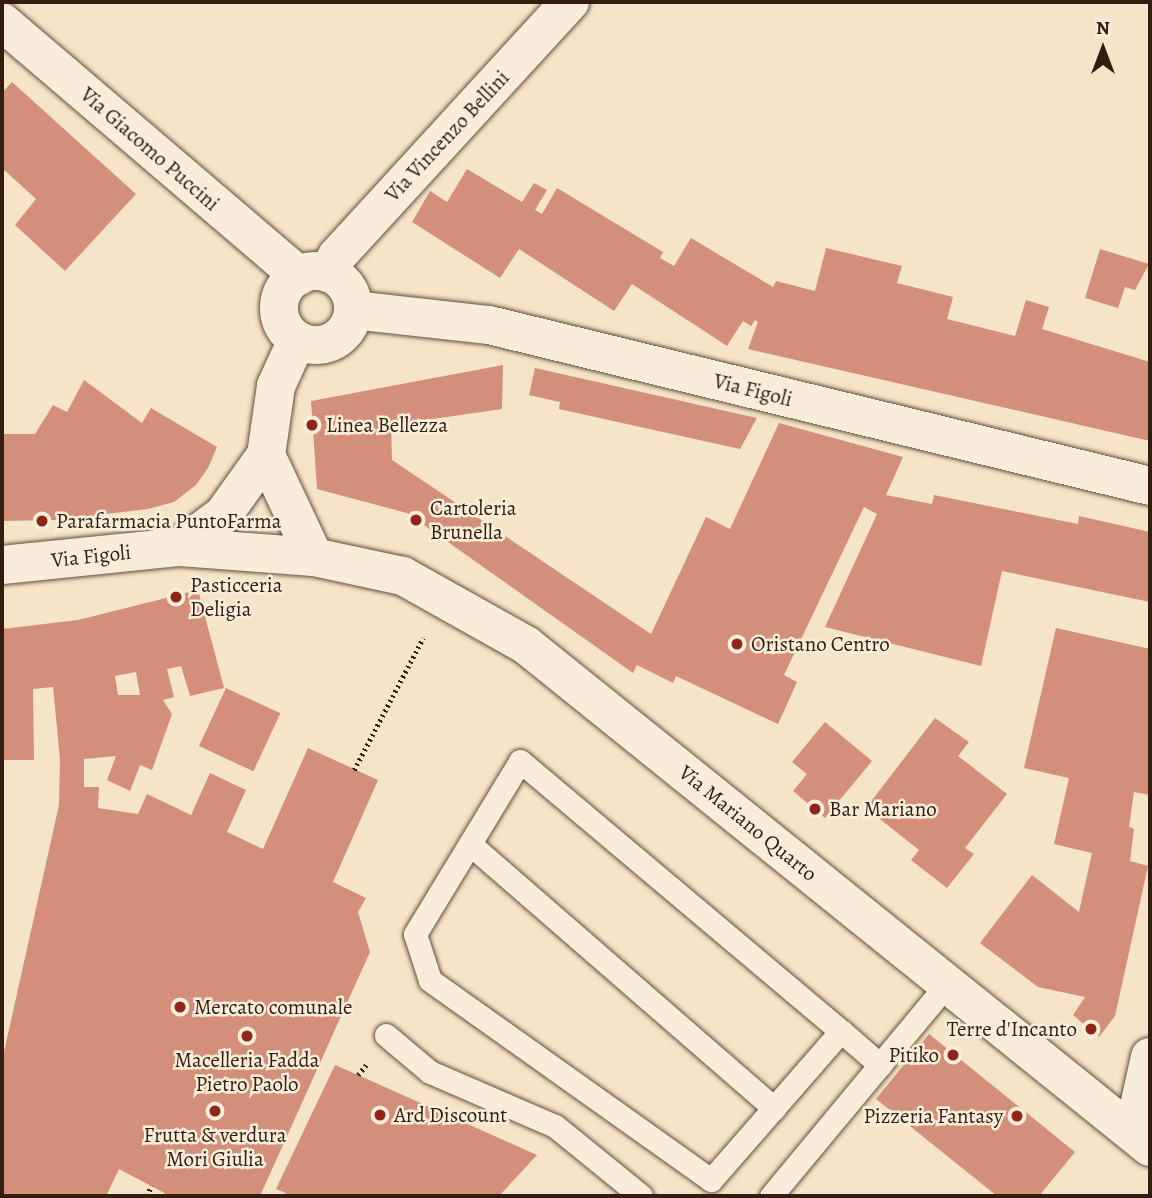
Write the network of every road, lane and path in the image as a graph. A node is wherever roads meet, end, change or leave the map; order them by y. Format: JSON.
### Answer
{"nodes":[{"id":1,"x":570,"y":2,"type":"edge"},
{"id":2,"x":2,"y":22,"type":"edge"},
{"id":3,"x":314,"y":275,"type":"junction"},
{"id":4,"x":353,"y":310,"type":"junction"},
{"id":5,"x":297,"y":340,"type":"junction"},
{"id":6,"x":266,"y":455,"type":"junction"},
{"id":7,"x":1150,"y":486,"type":"edge"},
{"id":8,"x":180,"y":547,"type":"junction"},
{"id":9,"x":313,"y":557,"type":"junction"},
{"id":10,"x":2,"y":565,"type":"edge"},
{"id":11,"x":443,"y":600,"type":"junction"},
{"id":12,"x":354,"y":770,"type":"dead end"},
{"id":13,"x":470,"y":844,"type":"junction"},
{"id":14,"x":947,"y":984,"type":"junction"},
{"id":15,"x":841,"y":1031,"type":"junction"},
{"id":16,"x":386,"y":1035,"type":"dead end"},
{"id":17,"x":1150,"y":1056,"type":"edge"},
{"id":18,"x":880,"y":1065,"type":"junction"},
{"id":19,"x":774,"y":1108,"type":"junction"},
{"id":20,"x":1142,"y":1140,"type":"edge"},
{"id":21,"x":151,"y":1186,"type":"dead end"},
{"id":22,"x":147,"y":1196,"type":"edge"},
{"id":23,"x":640,"y":1196,"type":"edge"},
{"id":24,"x":771,"y":1196,"type":"edge"}],
"edges":[{"from":1,"to":3,"type":"street","name":"Via Vincenzo Bellini"},
{"from":2,"to":3,"type":"street","name":"Via Giacomo Puccini"},
{"from":3,"to":4,"type":"street"},
{"from":3,"to":5,"type":"street"},
{"from":4,"to":5,"type":"street"},
{"from":4,"to":7,"type":"street","name":"Via Figoli"},
{"from":5,"to":6,"type":"street"},
{"from":6,"to":8,"type":"street"},
{"from":6,"to":9,"type":"street"},
{"from":8,"to":9,"type":"street","name":"Via Figoli"},
{"from":8,"to":10,"type":"street","name":"Via Figoli"},
{"from":9,"to":11,"type":"street","name":"Via Mariano Quarto"},
{"from":11,"to":12,"type":"path"},
{"from":11,"to":14,"type":"street","name":"Via Mariano Quarto"},
{"from":13,"to":15,"type":"lane"},
{"from":13,"to":19,"type":"lane"},
{"from":13,"to":19,"type":"lane"},
{"from":14,"to":18,"type":"lane"},
{"from":14,"to":20,"type":"street","name":"Via Mariano Quarto"},
{"from":15,"to":18,"type":"lane"},
{"from":15,"to":19,"type":"lane"},
{"from":16,"to":23,"type":"lane"},
{"from":17,"to":20,"type":"street"},
{"from":18,"to":24,"type":"lane"},
{"from":21,"to":22,"type":"path"}]}
